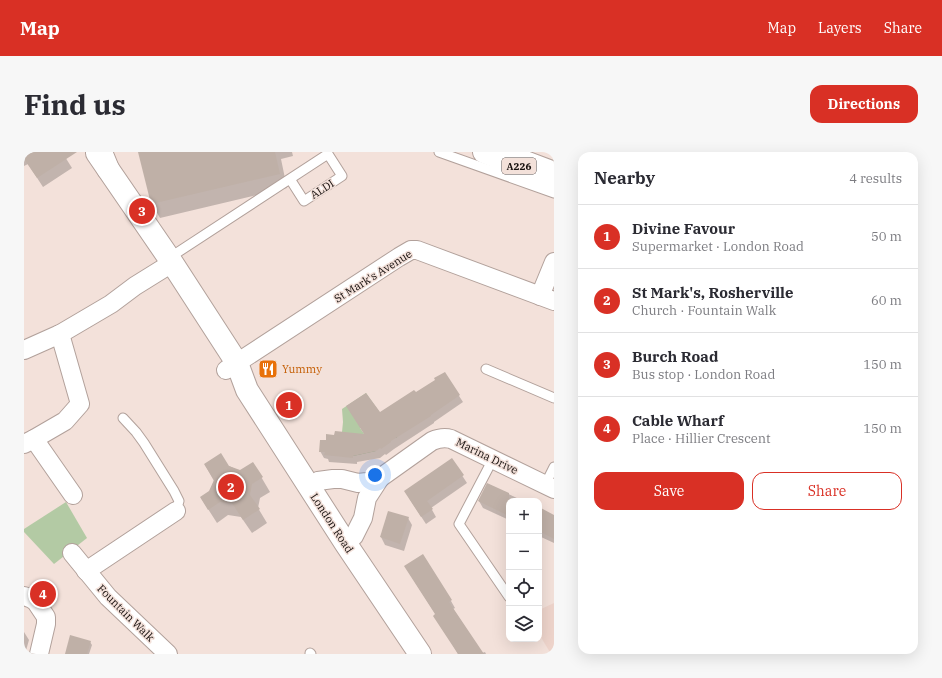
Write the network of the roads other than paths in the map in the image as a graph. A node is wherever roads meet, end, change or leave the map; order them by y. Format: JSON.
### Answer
{"nodes":[{"id":1,"x":82,"y":152,"type":"edge"},
{"id":2,"x":439,"y":152,"type":"edge"},
{"id":3,"x":484,"y":152,"type":"edge"},
{"id":4,"x":517,"y":152,"type":"edge"},
{"id":5,"x":102,"y":158,"type":"edge"},
{"id":6,"x":554,"y":166,"type":"edge"},
{"id":7,"x":290,"y":179,"type":"junction"},
{"id":8,"x":554,"y":179,"type":"edge"},
{"id":9,"x":554,"y":193,"type":"edge"},
{"id":10,"x":554,"y":262,"type":"edge"},
{"id":11,"x":166,"y":264,"type":"junction"},
{"id":12,"x":547,"y":299,"type":"edge"},
{"id":13,"x":60,"y":334,"type":"junction"},
{"id":14,"x":24,"y":350,"type":"edge"},
{"id":15,"x":232,"y":367,"type":"junction"},
{"id":16,"x":486,"y":369,"type":"dead end"},
{"id":17,"x":554,"y":398,"type":"edge"},
{"id":18,"x":123,"y":418,"type":"dead end"},
{"id":19,"x":29,"y":442,"type":"edge"},
{"id":20,"x":493,"y":459,"type":"junction"},
{"id":21,"x":554,"y":467,"type":"edge"},
{"id":22,"x":380,"y":478,"type":"junction"},
{"id":23,"x":309,"y":486,"type":"junction"},
{"id":24,"x":550,"y":487,"type":"edge"},
{"id":25,"x":73,"y":495,"type":"dead end"},
{"id":26,"x":176,"y":511,"type":"joint"},
{"id":27,"x":346,"y":544,"type":"junction"},
{"id":28,"x":72,"y":553,"type":"dead end"},
{"id":29,"x":86,"y":571,"type":"junction"},
{"id":30,"x":506,"y":593,"type":"edge"},
{"id":31,"x":24,"y":596,"type":"edge"},
{"id":32,"x":39,"y":654,"type":"edge"},
{"id":33,"x":168,"y":654,"type":"edge"},
{"id":34,"x":420,"y":654,"type":"edge"}],
"edges":[{"from":1,"to":11,"type":"main road","name":"London Road"},
{"from":2,"to":9,"type":"lane"},
{"from":3,"to":8,"type":"main road","number":"A226"},
{"from":4,"to":6,"type":"lane"},
{"from":5,"to":11,"type":"main road","name":"London Road"},
{"from":7,"to":7,"type":"lane","name":"ALDI"},
{"from":7,"to":11,"type":"lane"},
{"from":10,"to":12,"type":"street"},
{"from":11,"to":13,"type":"street"},
{"from":11,"to":15,"type":"main road","name":"London Road"},
{"from":12,"to":15,"type":"street","name":"St Mark's Avenue"},
{"from":13,"to":14,"type":"street"},
{"from":13,"to":19,"type":"street"},
{"from":15,"to":23,"type":"main road","name":"London Road"},
{"from":16,"to":17,"type":"lane"},
{"from":18,"to":26,"type":"lane"},
{"from":19,"to":25,"type":"street"},
{"from":20,"to":22,"type":"street","name":"Marina Drive"},
{"from":20,"to":24,"type":"street","name":"Marina Drive"},
{"from":20,"to":30,"type":"lane"},
{"from":21,"to":24,"type":"lane"},
{"from":22,"to":23,"type":"street","name":"Marina Drive"},
{"from":22,"to":27,"type":"street","name":"Marina Drive"},
{"from":23,"to":27,"type":"main road","name":"London Road"},
{"from":26,"to":29,"type":"street"},
{"from":27,"to":34,"type":"main road","name":"London Road"},
{"from":28,"to":29,"type":"street","name":"Fountain Walk"},
{"from":29,"to":33,"type":"street","name":"Fountain Walk"},
{"from":31,"to":32,"type":"street"}]}
